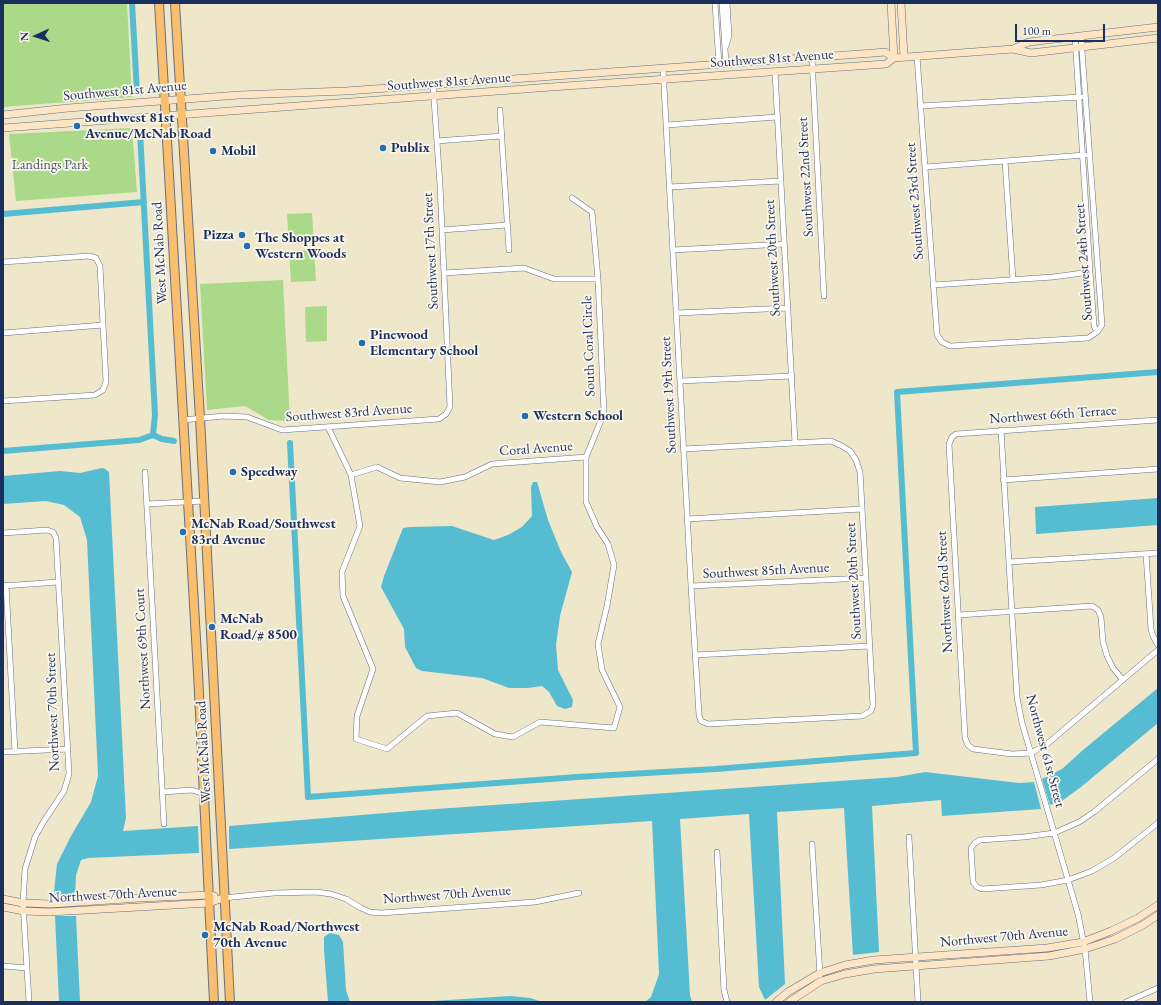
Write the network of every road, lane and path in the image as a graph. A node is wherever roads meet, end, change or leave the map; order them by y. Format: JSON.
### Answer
{"nodes":[{"id":1,"x":159,"y":3,"type":"edge"},
{"id":2,"x":175,"y":3,"type":"edge"},
{"id":3,"x":715,"y":3,"type":"edge"},
{"id":4,"x":722,"y":3,"type":"edge"},
{"id":5,"x":728,"y":3,"type":"edge"},
{"id":6,"x":892,"y":3,"type":"edge"},
{"id":7,"x":901,"y":3,"type":"edge"},
{"id":8,"x":723,"y":16,"type":"junction"},
{"id":9,"x":716,"y":17,"type":"junction"},
{"id":10,"x":1158,"y":27,"type":"edge"},
{"id":11,"x":1078,"y":37,"type":"junction"},
{"id":12,"x":1158,"y":38,"type":"edge"},
{"id":13,"x":725,"y":47,"type":"junction"},
{"id":14,"x":1079,"y":48,"type":"junction"},
{"id":15,"x":1013,"y":49,"type":"junction"},
{"id":16,"x":917,"y":56,"type":"junction"},
{"id":17,"x":904,"y":57,"type":"junction"},
{"id":18,"x":812,"y":58,"type":"junction"},
{"id":19,"x":894,"y":58,"type":"junction"},
{"id":20,"x":723,"y":64,"type":"junction"},
{"id":21,"x":663,"y":68,"type":"junction"},
{"id":22,"x":812,"y":69,"type":"junction"},
{"id":23,"x":775,"y":72,"type":"junction"},
{"id":24,"x":664,"y":79,"type":"junction"},
{"id":25,"x":433,"y":85,"type":"junction"},
{"id":26,"x":434,"y":96,"type":"junction"},
{"id":27,"x":1085,"y":96,"type":"junction"},
{"id":28,"x":1078,"y":97,"type":"junction"},
{"id":29,"x":180,"y":100,"type":"junction"},
{"id":30,"x":164,"y":101,"type":"junction"},
{"id":31,"x":920,"y":106,"type":"junction"},
{"id":32,"x":500,"y":110,"type":"dead end"},
{"id":33,"x":181,"y":114,"type":"junction"},
{"id":34,"x":3,"y":115,"type":"edge"},
{"id":35,"x":165,"y":116,"type":"junction"},
{"id":36,"x":778,"y":117,"type":"junction"},
{"id":37,"x":667,"y":124,"type":"junction"},
{"id":38,"x":3,"y":128,"type":"edge"},
{"id":39,"x":502,"y":136,"type":"junction"},
{"id":40,"x":437,"y":141,"type":"junction"},
{"id":41,"x":1082,"y":155,"type":"junction"},
{"id":42,"x":1089,"y":155,"type":"junction"},
{"id":43,"x":1005,"y":161,"type":"junction"},
{"id":44,"x":924,"y":167,"type":"junction"},
{"id":45,"x":781,"y":180,"type":"junction"},
{"id":46,"x":669,"y":187,"type":"junction"},
{"id":47,"x":572,"y":198,"type":"dead end"},
{"id":48,"x":507,"y":224,"type":"junction"},
{"id":49,"x":442,"y":230,"type":"junction"},
{"id":50,"x":784,"y":244,"type":"junction"},
{"id":51,"x":509,"y":250,"type":"dead end"},
{"id":52,"x":673,"y":250,"type":"junction"},
{"id":53,"x":3,"y":262,"type":"edge"},
{"id":54,"x":1090,"y":272,"type":"junction"},
{"id":55,"x":444,"y":273,"type":"junction"},
{"id":56,"x":598,"y":279,"type":"junction"},
{"id":57,"x":1013,"y":280,"type":"junction"},
{"id":58,"x":933,"y":285,"type":"junction"},
{"id":59,"x":824,"y":296,"type":"dead end"},
{"id":60,"x":788,"y":308,"type":"junction"},
{"id":61,"x":677,"y":313,"type":"junction"},
{"id":62,"x":103,"y":325,"type":"junction"},
{"id":63,"x":1097,"y":332,"type":"junction"},
{"id":64,"x":3,"y":333,"type":"edge"},
{"id":65,"x":792,"y":376,"type":"junction"},
{"id":66,"x":680,"y":381,"type":"junction"},
{"id":67,"x":3,"y":401,"type":"edge"},
{"id":68,"x":446,"y":414,"type":"joint"},
{"id":69,"x":200,"y":418,"type":"junction"},
{"id":70,"x":182,"y":420,"type":"junction"},
{"id":71,"x":1158,"y":420,"type":"edge"},
{"id":72,"x":328,"y":427,"type":"junction"},
{"id":73,"x":1001,"y":430,"type":"junction"},
{"id":74,"x":952,"y":437,"type":"joint"},
{"id":75,"x":795,"y":443,"type":"junction"},
{"id":76,"x":684,"y":449,"type":"junction"},
{"id":77,"x":586,"y":457,"type":"junction"},
{"id":78,"x":1158,"y":469,"type":"edge"},
{"id":79,"x":145,"y":472,"type":"dead end"},
{"id":80,"x":351,"y":475,"type":"junction"},
{"id":81,"x":1003,"y":480,"type":"junction"},
{"id":82,"x":204,"y":501,"type":"junction"},
{"id":83,"x":188,"y":502,"type":"junction"},
{"id":84,"x":147,"y":504,"type":"junction"},
{"id":85,"x":862,"y":509,"type":"junction"},
{"id":86,"x":687,"y":519,"type":"junction"},
{"id":87,"x":3,"y":533,"type":"edge"},
{"id":88,"x":1158,"y":553,"type":"edge"},
{"id":89,"x":1146,"y":554,"type":"junction"},
{"id":90,"x":1009,"y":562,"type":"junction"},
{"id":91,"x":866,"y":578,"type":"junction"},
{"id":92,"x":58,"y":582,"type":"junction"},
{"id":93,"x":5,"y":585,"type":"edge"},
{"id":94,"x":691,"y":586,"type":"junction"},
{"id":95,"x":1011,"y":612,"type":"junction"},
{"id":96,"x":959,"y":616,"type":"junction"},
{"id":97,"x":1158,"y":645,"type":"edge"},
{"id":98,"x":870,"y":646,"type":"junction"},
{"id":99,"x":1158,"y":650,"type":"edge"},
{"id":100,"x":695,"y":655,"type":"junction"},
{"id":101,"x":1123,"y":680,"type":"junction"},
{"id":102,"x":701,"y":721,"type":"joint"},
{"id":103,"x":68,"y":749,"type":"junction"},
{"id":104,"x":3,"y":752,"type":"edge"},
{"id":105,"x":16,"y":752,"type":"junction"},
{"id":106,"x":1031,"y":753,"type":"junction"},
{"id":107,"x":1158,"y":759,"type":"edge"},
{"id":108,"x":163,"y":792,"type":"junction"},
{"id":109,"x":204,"y":794,"type":"junction"},
{"id":110,"x":1158,"y":823,"type":"edge"},
{"id":111,"x":164,"y":824,"type":"dead end"},
{"id":112,"x":1054,"y":833,"type":"junction"},
{"id":113,"x":909,"y":838,"type":"dead end"},
{"id":114,"x":812,"y":844,"type":"dead end"},
{"id":115,"x":717,"y":852,"type":"dead end"},
{"id":116,"x":1068,"y":880,"type":"junction"},
{"id":117,"x":579,"y":893,"type":"dead end"},
{"id":118,"x":223,"y":898,"type":"junction"},
{"id":119,"x":3,"y":899,"type":"edge"},
{"id":120,"x":209,"y":899,"type":"junction"},
{"id":121,"x":24,"y":903,"type":"junction"},
{"id":122,"x":1158,"y":905,"type":"edge"},
{"id":123,"x":3,"y":907,"type":"edge"},
{"id":124,"x":24,"y":911,"type":"junction"},
{"id":125,"x":1158,"y":915,"type":"edge"},
{"id":126,"x":1083,"y":942,"type":"junction"},
{"id":127,"x":1085,"y":950,"type":"junction"},
{"id":128,"x":915,"y":957,"type":"junction"},
{"id":129,"x":3,"y":966,"type":"edge"},
{"id":130,"x":916,"y":966,"type":"junction"},
{"id":131,"x":27,"y":968,"type":"junction"},
{"id":132,"x":820,"y":974,"type":"junction"},
{"id":133,"x":821,"y":981,"type":"junction"},
{"id":134,"x":1158,"y":988,"type":"edge"},
{"id":135,"x":29,"y":1002,"type":"edge"},
{"id":136,"x":214,"y":1002,"type":"edge"},
{"id":137,"x":230,"y":1002,"type":"edge"},
{"id":138,"x":727,"y":1002,"type":"edge"},
{"id":139,"x":776,"y":1002,"type":"edge"},
{"id":140,"x":789,"y":1002,"type":"edge"},
{"id":141,"x":918,"y":1002,"type":"edge"},
{"id":142,"x":1090,"y":1002,"type":"edge"},
{"id":143,"x":1126,"y":1002,"type":"edge"}],
"edges":[{"from":1,"to":30,"type":"main road","name":"West McNab Road"},
{"from":2,"to":29,"type":"main road","name":"West McNab Road"},
{"from":3,"to":9,"type":"street"},
{"from":4,"to":8,"type":"street"},
{"from":5,"to":13,"type":"street"},
{"from":6,"to":19,"type":"street"},
{"from":7,"to":17,"type":"street"},
{"from":8,"to":9,"type":"street"},
{"from":8,"to":13,"type":"street"},
{"from":9,"to":20,"type":"street"},
{"from":10,"to":11,"type":"street"},
{"from":11,"to":14,"type":"street","name":"Southwest 24th Street"},
{"from":11,"to":15,"type":"street"},
{"from":12,"to":14,"type":"street"},
{"from":13,"to":20,"type":"street"},
{"from":14,"to":15,"type":"street"},
{"from":14,"to":27,"type":"street","name":"Southwest 24th Street"},
{"from":14,"to":28,"type":"street","name":"Southwest 24th Street"},
{"from":15,"to":16,"type":"street","name":"Southwest 81st Avenue"},
{"from":16,"to":17,"type":"street","name":"Southwest 81st Avenue"},
{"from":16,"to":31,"type":"street","name":"Southwest 23rd Street"},
{"from":17,"to":19,"type":"street","name":"Southwest 81st Avenue"},
{"from":18,"to":19,"type":"street","name":"Southwest 81st Avenue"},
{"from":18,"to":20,"type":"street","name":"Southwest 81st Avenue"},
{"from":18,"to":22,"type":"street","name":"Southwest 22nd Street"},
{"from":19,"to":22,"type":"street","name":"Southwest 81st Avenue"},
{"from":20,"to":21,"type":"street","name":"Southwest 81st Avenue"},
{"from":21,"to":24,"type":"street","name":"Southwest 19th Street"},
{"from":21,"to":25,"type":"street","name":"Southwest 81st Avenue"},
{"from":22,"to":23,"type":"street","name":"Southwest 81st Avenue"},
{"from":22,"to":59,"type":"street","name":"Southwest 22nd Street"},
{"from":23,"to":24,"type":"street","name":"Southwest 81st Avenue"},
{"from":23,"to":36,"type":"street","name":"Southwest 20th Street"},
{"from":24,"to":26,"type":"street","name":"Southwest 81st Avenue"},
{"from":24,"to":37,"type":"street","name":"Southwest 19th Street"},
{"from":25,"to":26,"type":"street","name":"Southwest 17th Street"},
{"from":25,"to":29,"type":"street","name":"Southwest 81st Avenue"},
{"from":26,"to":33,"type":"street","name":"Southwest 81st Avenue"},
{"from":26,"to":40,"type":"street","name":"Southwest 17th Street"},
{"from":27,"to":28,"type":"street"},
{"from":27,"to":42,"type":"street","name":"Southwest 24th Street"},
{"from":28,"to":31,"type":"street"},
{"from":28,"to":41,"type":"street","name":"Southwest 24th Street"},
{"from":29,"to":30,"type":"street","name":"Southwest 81st Avenue"},
{"from":29,"to":33,"type":"main road","name":"West McNab Road"},
{"from":30,"to":34,"type":"street","name":"Southwest 81st Avenue"},
{"from":30,"to":35,"type":"main road","name":"West McNab Road"},
{"from":31,"to":44,"type":"street","name":"Southwest 23rd Street"},
{"from":32,"to":39,"type":"street"},
{"from":33,"to":35,"type":"street","name":"Southwest 81st Avenue"},
{"from":33,"to":69,"type":"main road","name":"West McNab Road"},
{"from":35,"to":38,"type":"street","name":"Southwest 81st Avenue"},
{"from":35,"to":70,"type":"main road","name":"West McNab Road"},
{"from":36,"to":37,"type":"street"},
{"from":36,"to":45,"type":"street","name":"Southwest 20th Street"},
{"from":37,"to":46,"type":"street","name":"Southwest 19th Street"},
{"from":39,"to":40,"type":"street"},
{"from":39,"to":48,"type":"street"},
{"from":40,"to":49,"type":"street","name":"Southwest 17th Street"},
{"from":41,"to":42,"type":"street"},
{"from":41,"to":43,"type":"street"},
{"from":41,"to":54,"type":"street","name":"Southwest 24th Street"},
{"from":42,"to":63,"type":"street","name":"Southwest 24th Street"},
{"from":43,"to":44,"type":"street"},
{"from":43,"to":57,"type":"street"},
{"from":44,"to":58,"type":"street","name":"Southwest 23rd Street"},
{"from":45,"to":46,"type":"street"},
{"from":45,"to":50,"type":"street","name":"Southwest 20th Street"},
{"from":46,"to":52,"type":"street","name":"Southwest 19th Street"},
{"from":47,"to":56,"type":"street","name":"South Coral Circle"},
{"from":48,"to":49,"type":"street"},
{"from":48,"to":51,"type":"street"},
{"from":49,"to":55,"type":"street","name":"Southwest 17th Street"},
{"from":50,"to":52,"type":"street"},
{"from":50,"to":60,"type":"street","name":"Southwest 20th Street"},
{"from":52,"to":61,"type":"street","name":"Southwest 19th Street"},
{"from":53,"to":62,"type":"street"},
{"from":54,"to":57,"type":"street"},
{"from":54,"to":63,"type":"street","name":"Southwest 24th Street"},
{"from":55,"to":56,"type":"street"},
{"from":55,"to":68,"type":"street","name":"Southwest 17th Street"},
{"from":56,"to":77,"type":"street","name":"South Coral Circle"},
{"from":57,"to":58,"type":"street"},
{"from":58,"to":63,"type":"street","name":"Southwest 23rd Street"},
{"from":60,"to":61,"type":"street"},
{"from":60,"to":65,"type":"street","name":"Southwest 20th Street"},
{"from":61,"to":66,"type":"street","name":"Southwest 19th Street"},
{"from":62,"to":64,"type":"street"},
{"from":62,"to":67,"type":"street"},
{"from":65,"to":66,"type":"street"},
{"from":65,"to":75,"type":"street","name":"Southwest 20th Street"},
{"from":66,"to":76,"type":"street","name":"Southwest 19th Street"},
{"from":68,"to":72,"type":"street","name":"Southwest 83rd Avenue"},
{"from":69,"to":70,"type":"street","name":"Southwest 83rd Avenue"},
{"from":69,"to":72,"type":"street","name":"Southwest 83rd Avenue"},
{"from":69,"to":82,"type":"main road","name":"West McNab Road"},
{"from":70,"to":83,"type":"main road","name":"West McNab Road"},
{"from":71,"to":73,"type":"street","name":"Northwest 66th Terrace"},
{"from":72,"to":80,"type":"street"},
{"from":73,"to":74,"type":"street","name":"Northwest 66th Terrace"},
{"from":73,"to":81,"type":"street","name":"Northwest 61st Street"},
{"from":74,"to":96,"type":"street","name":"Northwest 62nd Street"},
{"from":75,"to":76,"type":"street"},
{"from":75,"to":85,"type":"street","name":"Southwest 20th Street"},
{"from":76,"to":86,"type":"street","name":"Southwest 19th Street"},
{"from":77,"to":80,"type":"street","name":"Coral Avenue"},
{"from":77,"to":80,"type":"street","name":"South Coral Circle"},
{"from":78,"to":81,"type":"street"},
{"from":79,"to":84,"type":"street","name":"Northwest 69th Court"},
{"from":81,"to":90,"type":"street","name":"Northwest 61st Street"},
{"from":82,"to":83,"type":"street"},
{"from":82,"to":118,"type":"main road","name":"West McNab Road"},
{"from":83,"to":84,"type":"street"},
{"from":83,"to":109,"type":"main road","name":"West McNab Road"},
{"from":84,"to":108,"type":"street","name":"Northwest 69th Court"},
{"from":85,"to":86,"type":"street"},
{"from":85,"to":91,"type":"street","name":"Southwest 20th Street"},
{"from":86,"to":94,"type":"street","name":"Southwest 19th Street"},
{"from":87,"to":92,"type":"street","name":"Northwest 70th Street"},
{"from":88,"to":89,"type":"street"},
{"from":89,"to":90,"type":"street"},
{"from":89,"to":97,"type":"street"},
{"from":90,"to":95,"type":"street","name":"Northwest 61st Street"},
{"from":91,"to":94,"type":"street","name":"Southwest 85th Avenue"},
{"from":91,"to":98,"type":"street","name":"Southwest 20th Street"},
{"from":92,"to":93,"type":"street"},
{"from":92,"to":103,"type":"street","name":"Northwest 70th Street"},
{"from":93,"to":105,"type":"street"},
{"from":94,"to":100,"type":"street","name":"Southwest 19th Street"},
{"from":95,"to":96,"type":"street"},
{"from":95,"to":101,"type":"street"},
{"from":95,"to":106,"type":"street","name":"Northwest 61st Street"},
{"from":96,"to":106,"type":"street","name":"Northwest 62nd Street"},
{"from":98,"to":100,"type":"street"},
{"from":98,"to":102,"type":"street","name":"Southwest 20th Street"},
{"from":99,"to":101,"type":"street"},
{"from":100,"to":102,"type":"street","name":"Southwest 19th Street"},
{"from":101,"to":106,"type":"street"},
{"from":103,"to":105,"type":"street"},
{"from":103,"to":121,"type":"street","name":"Northwest 70th Street"},
{"from":104,"to":105,"type":"street"},
{"from":106,"to":112,"type":"street","name":"Northwest 61st Street"},
{"from":107,"to":112,"type":"street"},
{"from":108,"to":109,"type":"street"},
{"from":108,"to":111,"type":"street","name":"Northwest 69th Court"},
{"from":109,"to":120,"type":"main road","name":"West McNab Road"},
{"from":110,"to":116,"type":"street"},
{"from":112,"to":116,"type":"street","name":"Northwest 61st Street"},
{"from":112,"to":116,"type":"street"},
{"from":113,"to":128,"type":"street"},
{"from":114,"to":132,"type":"street"},
{"from":115,"to":138,"type":"street"},
{"from":116,"to":126,"type":"street","name":"Northwest 61st Street"},
{"from":117,"to":118,"type":"street","name":"Northwest 70th Avenue"},
{"from":118,"to":120,"type":"street","name":"Northwest 70th Avenue"},
{"from":118,"to":137,"type":"main road","name":"West McNab Road"},
{"from":119,"to":121,"type":"street","name":"Northwest 70th Avenue"},
{"from":120,"to":121,"type":"street","name":"Northwest 70th Avenue"},
{"from":120,"to":124,"type":"street","name":"Northwest 70th Avenue"},
{"from":120,"to":136,"type":"main road","name":"West McNab Road"},
{"from":121,"to":124,"type":"street","name":"Northwest 70th Street"},
{"from":122,"to":126,"type":"street","name":"Northwest 70th Avenue"},
{"from":123,"to":124,"type":"street","name":"Northwest 70th Avenue"},
{"from":124,"to":131,"type":"street","name":"Northwest 70th Street"},
{"from":125,"to":127,"type":"street","name":"Northwest 70th Avenue"},
{"from":126,"to":127,"type":"street","name":"Northwest 61st Street"},
{"from":126,"to":128,"type":"street","name":"Northwest 70th Avenue"},
{"from":127,"to":130,"type":"street","name":"Northwest 70th Avenue"},
{"from":127,"to":142,"type":"street","name":"Northwest 61st Street"},
{"from":128,"to":130,"type":"street"},
{"from":128,"to":132,"type":"street","name":"Northwest 70th Avenue"},
{"from":129,"to":131,"type":"street"},
{"from":130,"to":133,"type":"street","name":"Northwest 70th Avenue"},
{"from":130,"to":141,"type":"street"},
{"from":131,"to":135,"type":"street","name":"Northwest 70th Street"},
{"from":132,"to":133,"type":"street"},
{"from":132,"to":139,"type":"street","name":"Northwest 70th Avenue"},
{"from":133,"to":140,"type":"street","name":"Northwest 70th Avenue"},
{"from":134,"to":143,"type":"street"}]}
